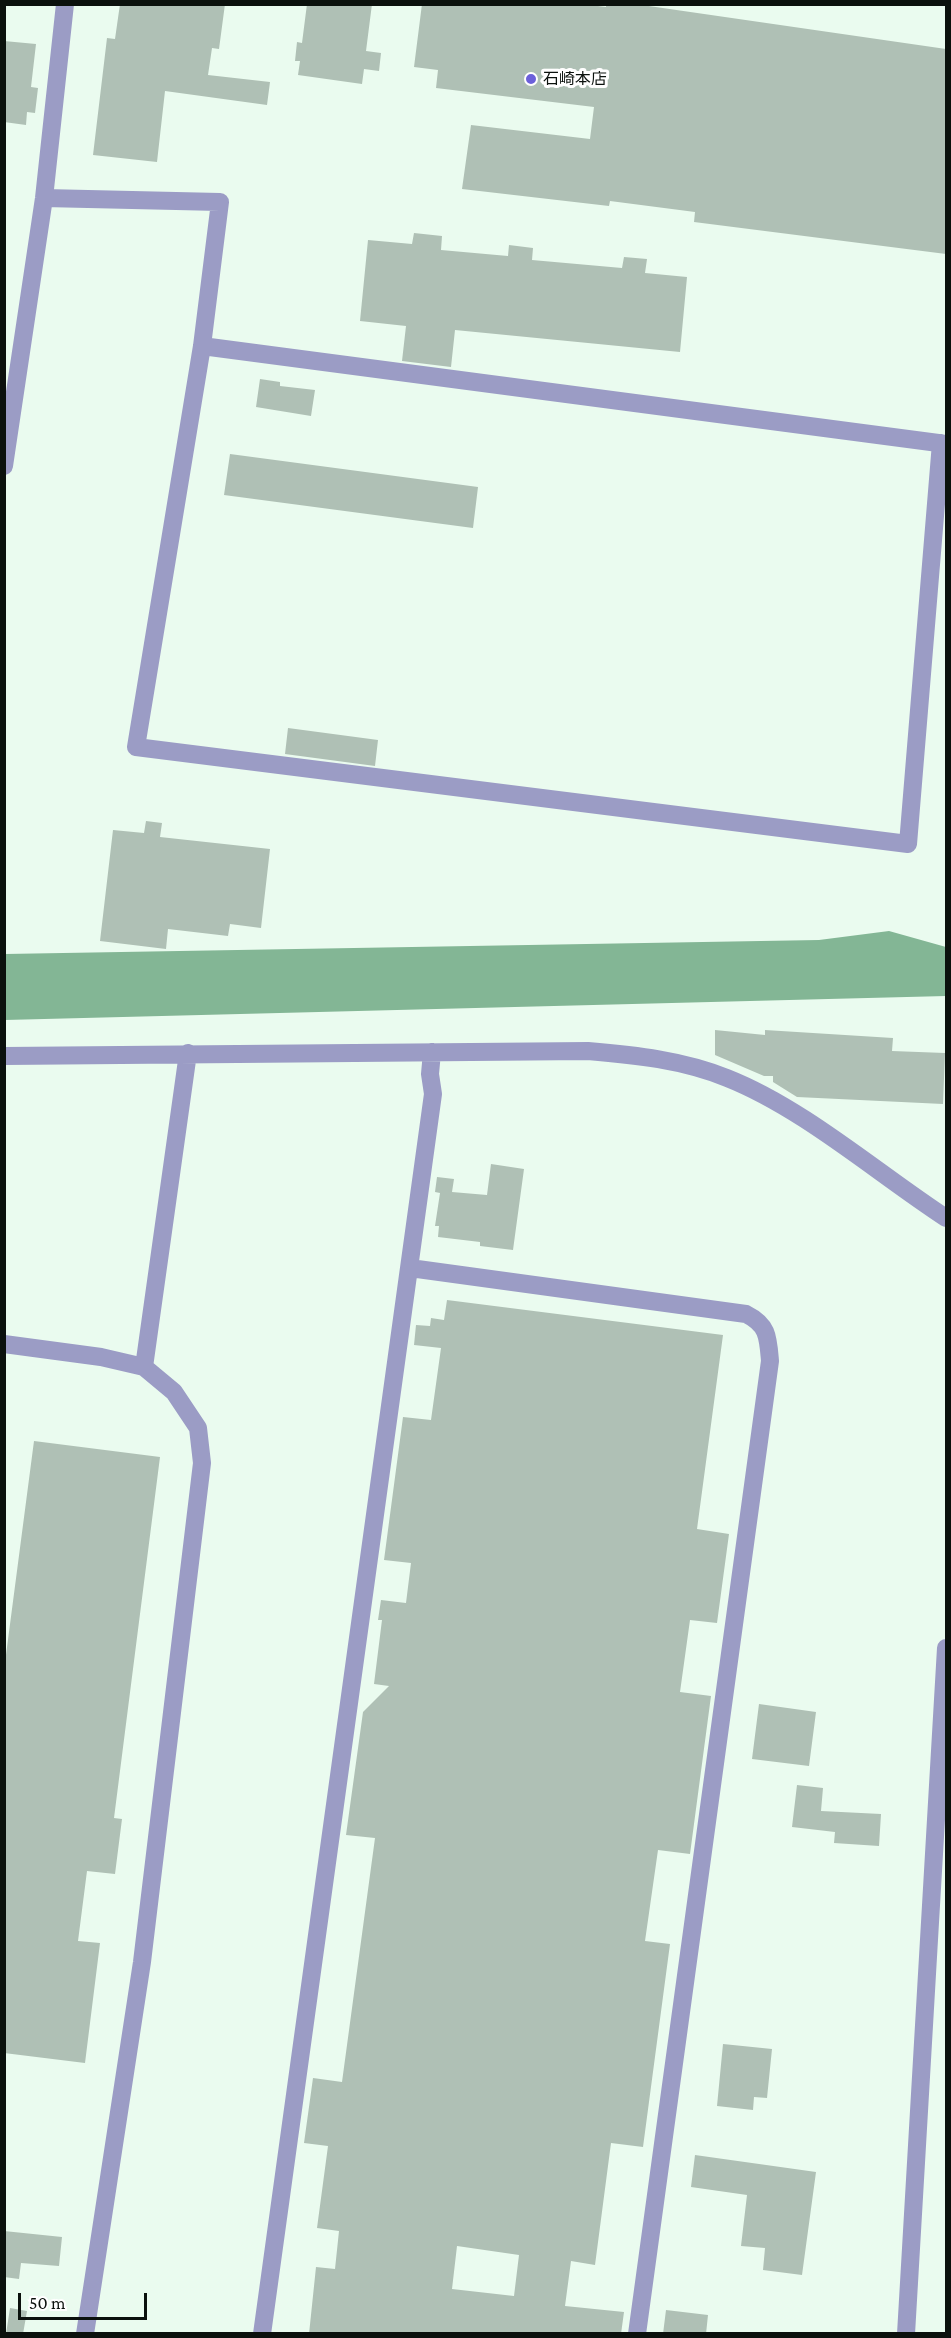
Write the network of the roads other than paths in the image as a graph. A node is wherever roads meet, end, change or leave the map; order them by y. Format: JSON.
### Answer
{"nodes":[{"id":1,"x":65,"y":4,"type":"edge"},
{"id":2,"x":44,"y":198,"type":"junction"},
{"id":3,"x":202,"y":346,"type":"junction"},
{"id":4,"x":944,"y":444,"type":"edge"},
{"id":5,"x":4,"y":466,"type":"edge"},
{"id":6,"x":432,"y":1052,"type":"junction"},
{"id":7,"x":188,"y":1053,"type":"junction"},
{"id":8,"x":4,"y":1056,"type":"edge"},
{"id":9,"x":946,"y":1218,"type":"edge"},
{"id":10,"x":410,"y":1268,"type":"junction"},
{"id":11,"x":4,"y":1344,"type":"edge"},
{"id":12,"x":144,"y":1367,"type":"junction"},
{"id":13,"x":946,"y":1648,"type":"edge"},
{"id":14,"x":85,"y":2334,"type":"edge"},
{"id":15,"x":262,"y":2334,"type":"edge"},
{"id":16,"x":637,"y":2334,"type":"edge"},
{"id":17,"x":906,"y":2334,"type":"edge"}],
"edges":[{"from":1,"to":2,"type":"street"},
{"from":2,"to":3,"type":"street"},
{"from":2,"to":5,"type":"street"},
{"from":3,"to":4,"type":"street"},
{"from":3,"to":4,"type":"street"},
{"from":6,"to":7,"type":"street"},
{"from":6,"to":9,"type":"street"},
{"from":6,"to":10,"type":"street"},
{"from":7,"to":8,"type":"street"},
{"from":7,"to":12,"type":"street"},
{"from":10,"to":15,"type":"street"},
{"from":10,"to":16,"type":"street"},
{"from":11,"to":12,"type":"street"},
{"from":12,"to":14,"type":"street"},
{"from":13,"to":17,"type":"street"}]}
